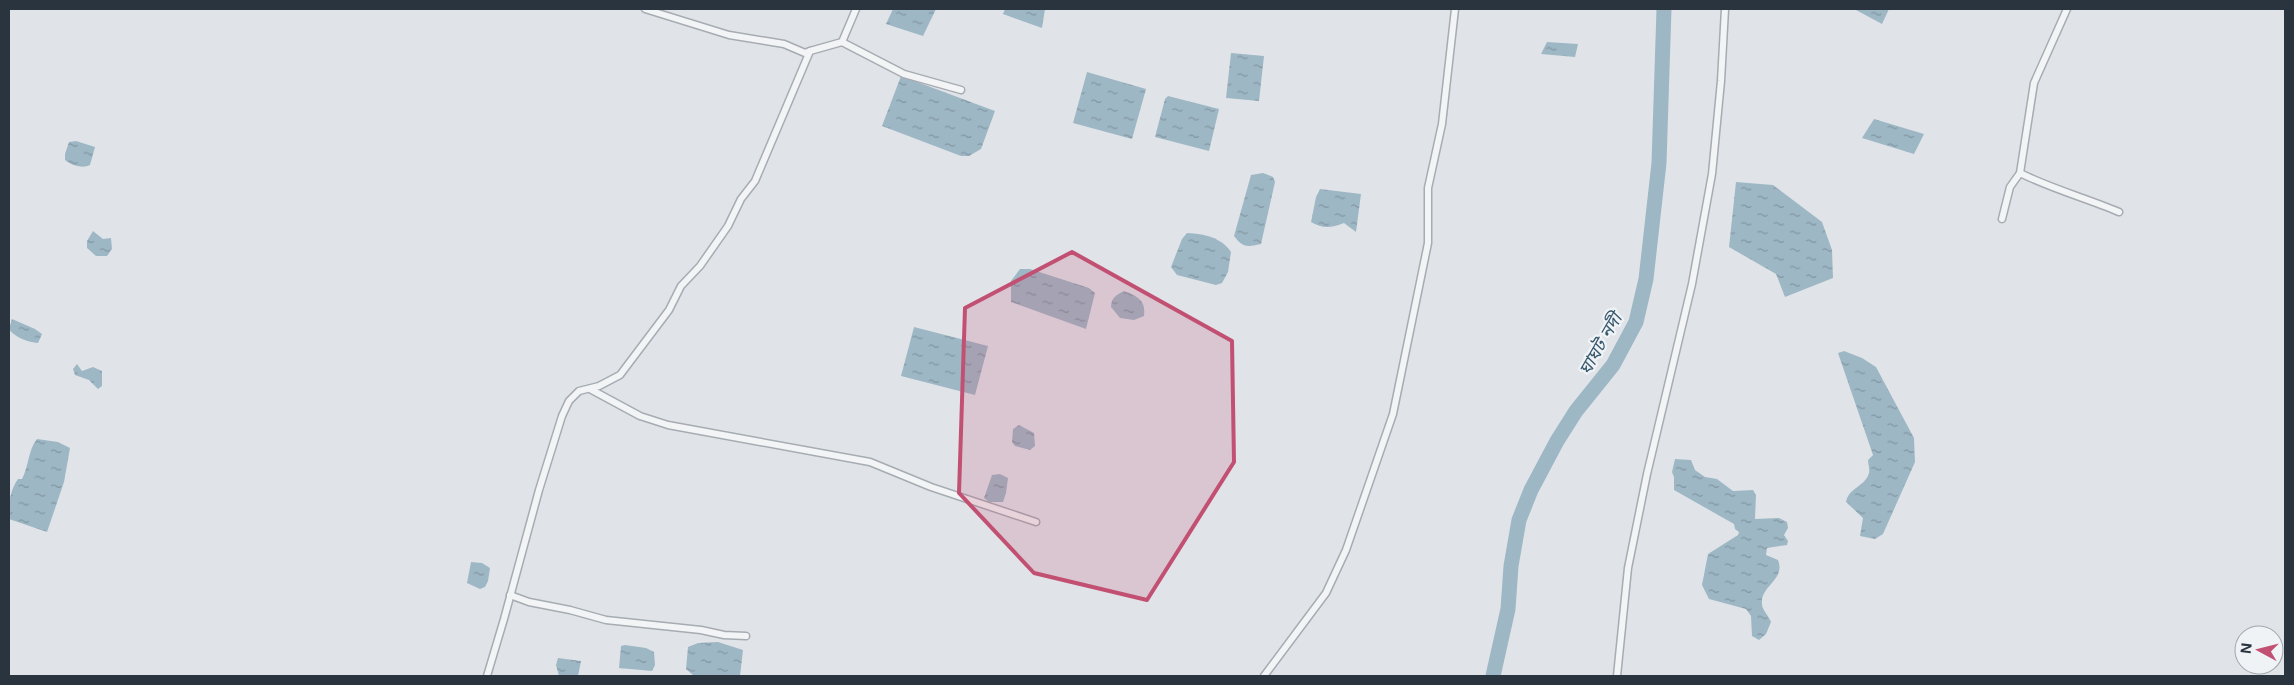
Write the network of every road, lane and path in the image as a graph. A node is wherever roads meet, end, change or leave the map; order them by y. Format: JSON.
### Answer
{"nodes":[{"id":1,"x":645,"y":9,"type":"edge"},
{"id":2,"x":856,"y":9,"type":"edge"},
{"id":3,"x":1455,"y":9,"type":"edge"},
{"id":4,"x":1725,"y":9,"type":"edge"},
{"id":5,"x":2067,"y":9,"type":"edge"},
{"id":6,"x":842,"y":42,"type":"junction"},
{"id":7,"x":810,"y":51,"type":"junction"},
{"id":8,"x":961,"y":90,"type":"dead end"},
{"id":9,"x":2020,"y":173,"type":"junction"},
{"id":10,"x":2119,"y":212,"type":"dead end"},
{"id":11,"x":2002,"y":219,"type":"dead end"},
{"id":12,"x":590,"y":389,"type":"junction"},
{"id":13,"x":1036,"y":522,"type":"dead end"},
{"id":14,"x":510,"y":595,"type":"junction"},
{"id":15,"x":746,"y":636,"type":"dead end"},
{"id":16,"x":487,"y":676,"type":"edge"},
{"id":17,"x":1264,"y":676,"type":"edge"},
{"id":18,"x":1617,"y":676,"type":"edge"}],
"edges":[{"from":1,"to":7,"type":"street"},
{"from":2,"to":6,"type":"street"},
{"from":3,"to":17,"type":"street"},
{"from":4,"to":18,"type":"street"},
{"from":5,"to":9,"type":"street"},
{"from":6,"to":7,"type":"street"},
{"from":6,"to":8,"type":"street"},
{"from":7,"to":12,"type":"street"},
{"from":9,"to":10,"type":"street"},
{"from":9,"to":11,"type":"street"},
{"from":12,"to":13,"type":"street"},
{"from":12,"to":14,"type":"street"},
{"from":14,"to":15,"type":"street"},
{"from":14,"to":16,"type":"street"}]}
